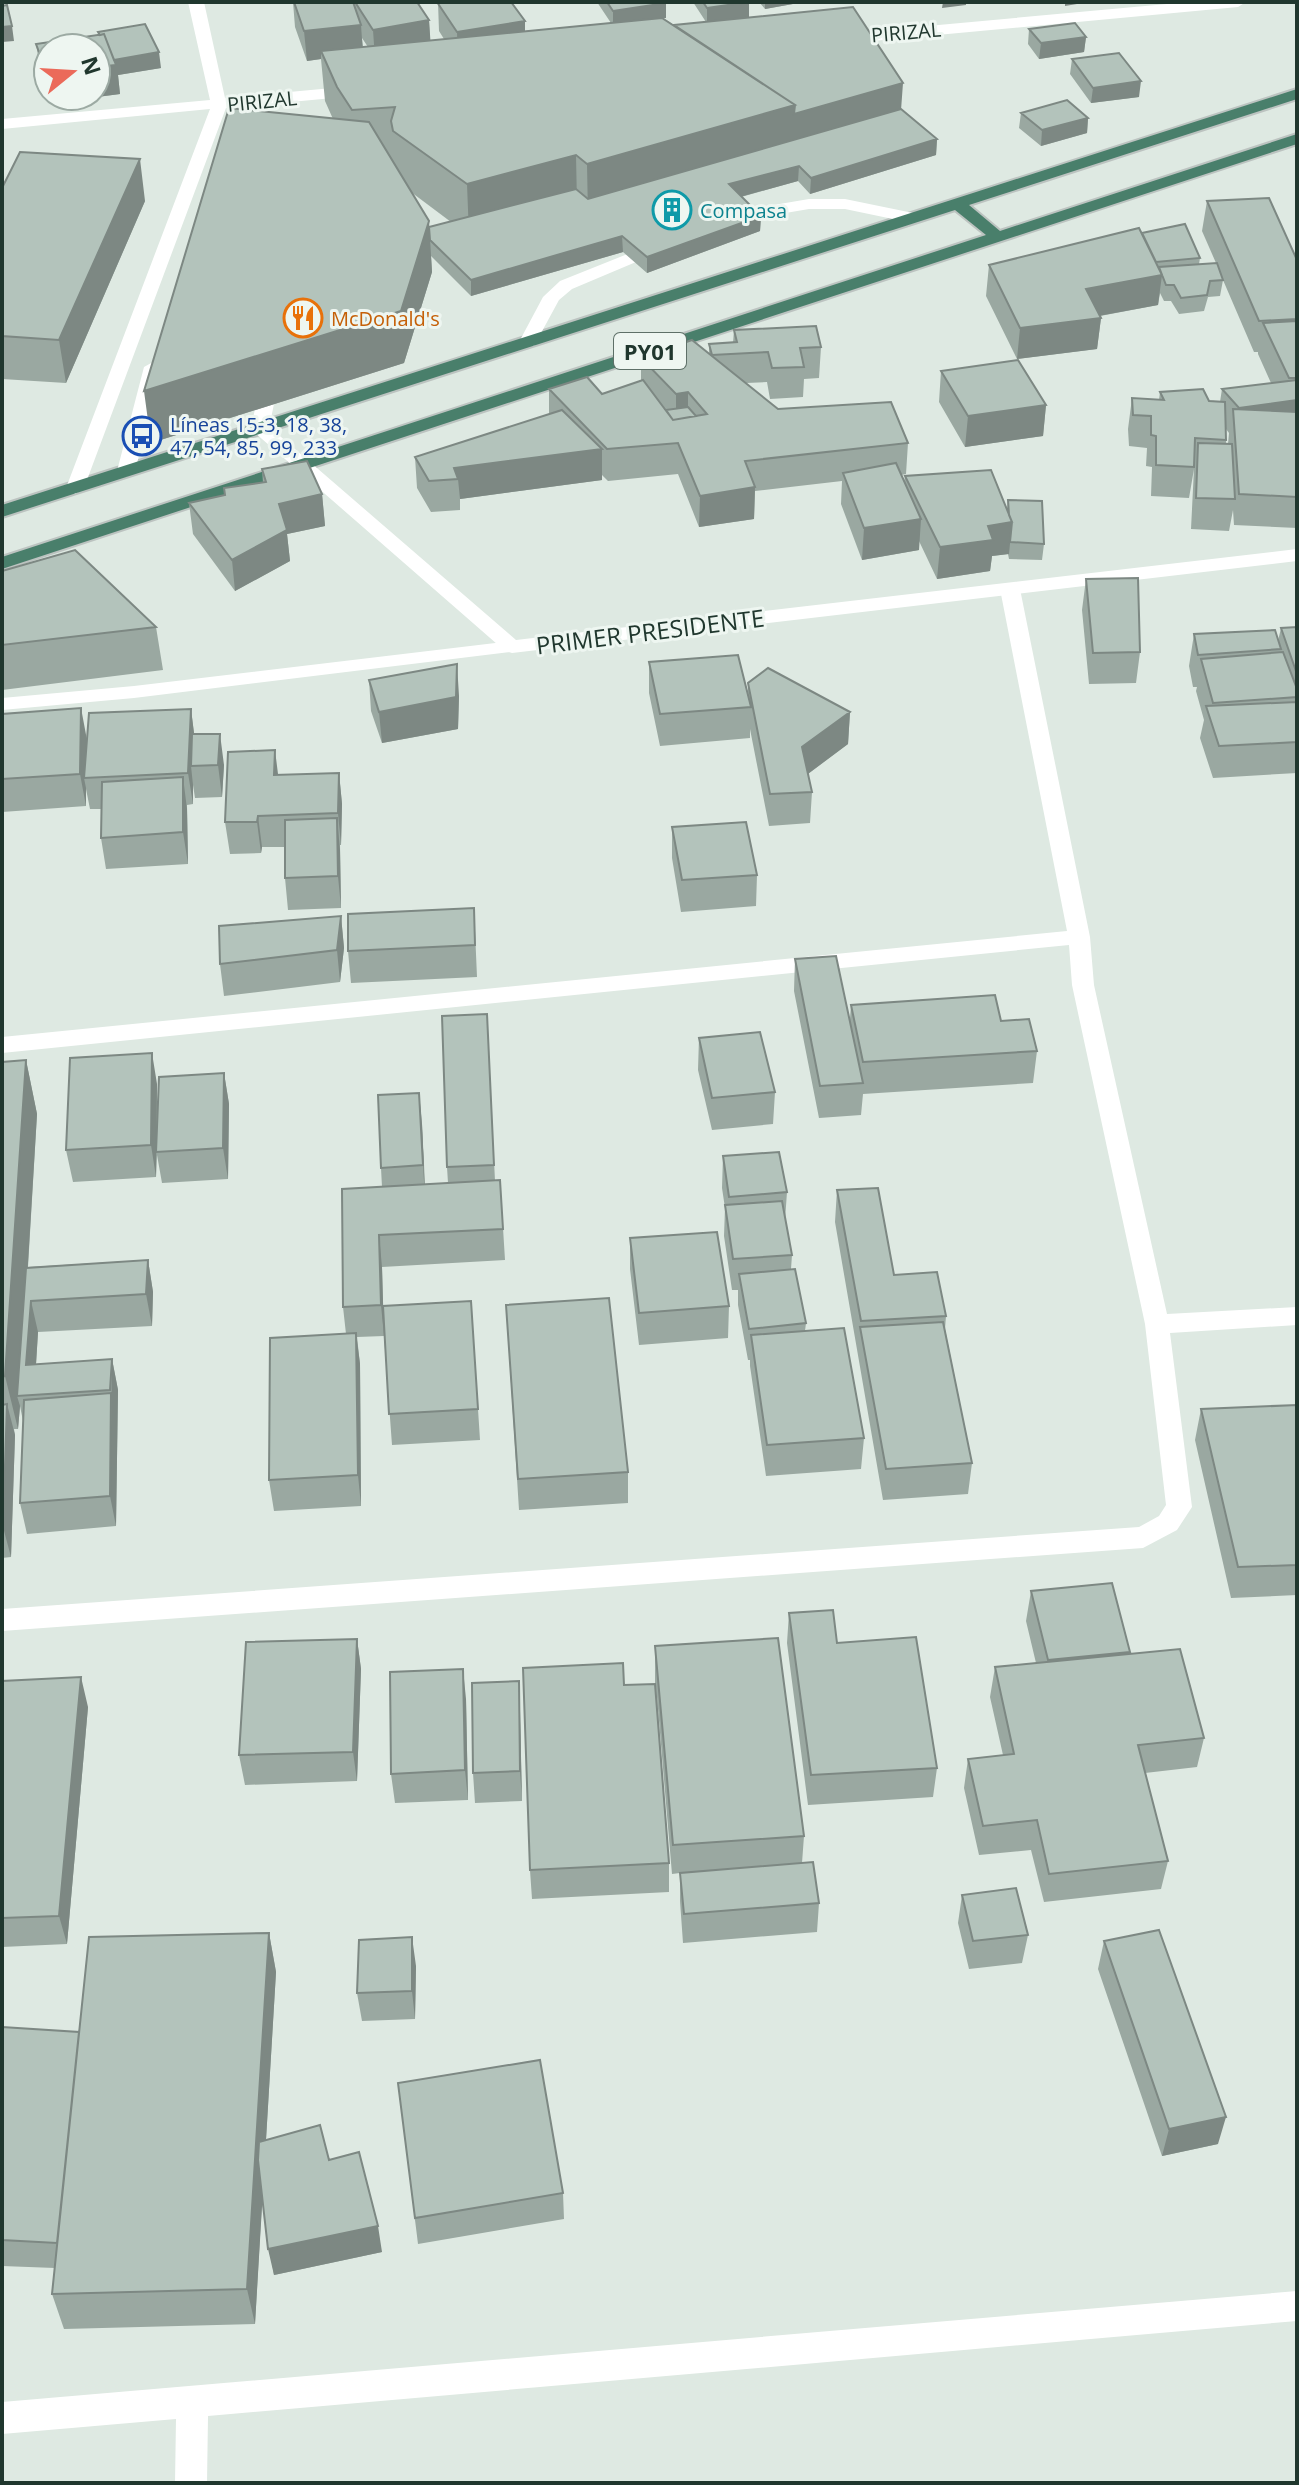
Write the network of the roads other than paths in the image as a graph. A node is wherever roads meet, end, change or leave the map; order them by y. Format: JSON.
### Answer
{"nodes":[{"id":1,"x":196,"y":2,"type":"edge"},
{"id":2,"x":1238,"y":2,"type":"edge"},
{"id":3,"x":830,"y":40,"type":"edge"},
{"id":4,"x":376,"y":89,"type":"edge"},
{"id":5,"x":1297,"y":94,"type":"edge"},
{"id":6,"x":219,"y":106,"type":"junction"},
{"id":7,"x":2,"y":124,"type":"edge"},
{"id":8,"x":1297,"y":139,"type":"edge"},
{"id":9,"x":958,"y":204,"type":"junction"},
{"id":10,"x":744,"y":215,"type":"edge"},
{"id":11,"x":912,"y":218,"type":"junction"},
{"id":12,"x":998,"y":237,"type":"junction"},
{"id":13,"x":630,"y":258,"type":"edge"},
{"id":14,"x":528,"y":342,"type":"junction"},
{"id":15,"x":276,"y":353,"type":"edge"},
{"id":16,"x":158,"y":354,"type":"edge"},
{"id":17,"x":260,"y":428,"type":"junction"},
{"id":18,"x":301,"y":465,"type":"junction"},
{"id":19,"x":126,"y":471,"type":"junction"},
{"id":20,"x":75,"y":488,"type":"junction"},
{"id":21,"x":2,"y":511,"type":"edge"},
{"id":22,"x":1297,"y":555,"type":"edge"},
{"id":23,"x":2,"y":563,"type":"edge"},
{"id":24,"x":1010,"y":589,"type":"junction"},
{"id":25,"x":512,"y":647,"type":"junction"},
{"id":26,"x":2,"y":704,"type":"edge"},
{"id":27,"x":1079,"y":937,"type":"junction"},
{"id":28,"x":2,"y":1045,"type":"edge"},
{"id":29,"x":1297,"y":1316,"type":"edge"},
{"id":30,"x":1157,"y":1324,"type":"junction"},
{"id":31,"x":2,"y":1620,"type":"edge"},
{"id":32,"x":1297,"y":2306,"type":"edge"},
{"id":33,"x":192,"y":2403,"type":"junction"},
{"id":34,"x":2,"y":2418,"type":"edge"},
{"id":35,"x":191,"y":2483,"type":"edge"}],
"edges":[{"from":1,"to":6,"type":"street"},
{"from":2,"to":3,"type":"street","name":"PIRIZAL"},
{"from":4,"to":6,"type":"street","name":"PIRIZAL"},
{"from":5,"to":9,"type":"highway","number":"PY01"},
{"from":6,"to":7,"type":"street","name":"PIRIZAL"},
{"from":6,"to":20,"type":"street"},
{"from":8,"to":12,"type":"highway","number":"PY01"},
{"from":9,"to":11,"type":"highway","number":"PY01"},
{"from":9,"to":12,"type":"highway"},
{"from":10,"to":11,"type":"street"},
{"from":11,"to":14,"type":"highway","number":"PY01"},
{"from":12,"to":18,"type":"highway","number":"PY01"},
{"from":13,"to":14,"type":"street"},
{"from":14,"to":17,"type":"highway","number":"PY01"},
{"from":15,"to":17,"type":"street"},
{"from":16,"to":19,"type":"street"},
{"from":17,"to":18,"type":"street"},
{"from":17,"to":19,"type":"highway","number":"PY01"},
{"from":18,"to":23,"type":"highway","number":"PY01"},
{"from":18,"to":25,"type":"street"},
{"from":19,"to":20,"type":"highway","number":"PY01"},
{"from":20,"to":21,"type":"highway","number":"PY01"},
{"from":22,"to":24,"type":"street","name":"PRIMER PRESIDENTE"},
{"from":24,"to":25,"type":"street","name":"PRIMER PRESIDENTE"},
{"from":24,"to":27,"type":"street"},
{"from":25,"to":26,"type":"street","name":"PRIMER PRESIDENTE"},
{"from":27,"to":28,"type":"street"},
{"from":27,"to":30,"type":"street"},
{"from":29,"to":30,"type":"street"},
{"from":30,"to":31,"type":"street"},
{"from":32,"to":33,"type":"street"},
{"from":33,"to":34,"type":"street"},
{"from":33,"to":35,"type":"street"}]}
